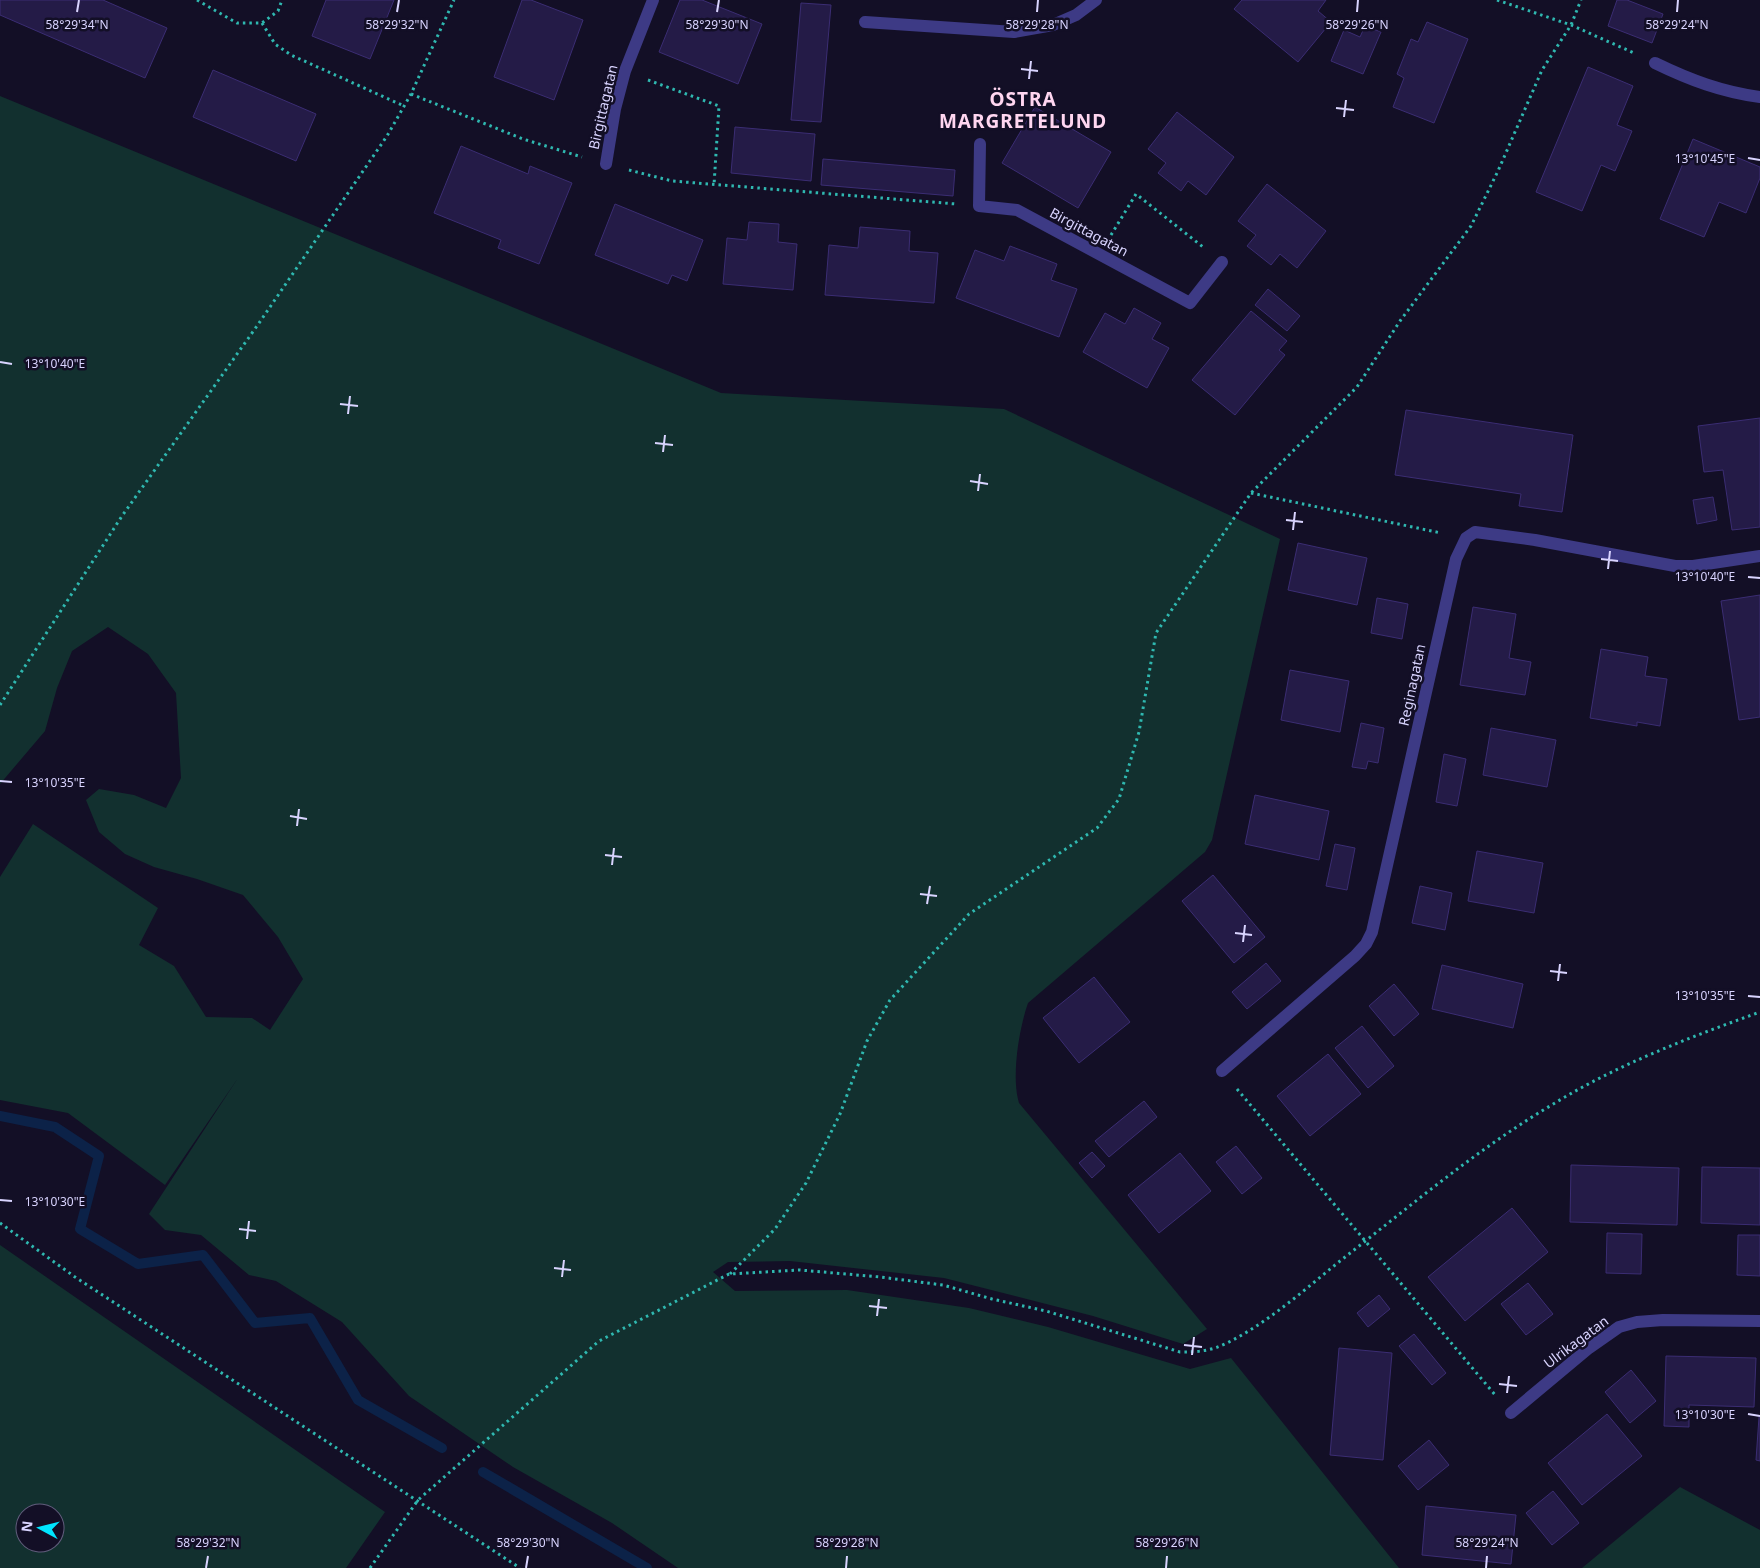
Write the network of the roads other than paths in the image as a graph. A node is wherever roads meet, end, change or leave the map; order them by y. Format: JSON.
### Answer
{"nodes":[{"id":1,"x":653,"y":0,"type":"edge"},
{"id":2,"x":1096,"y":0,"type":"edge"},
{"id":3,"x":865,"y":22,"type":"dead end"},
{"id":4,"x":1656,"y":63,"type":"road end"},
{"id":5,"x":1760,"y":97,"type":"edge"},
{"id":6,"x":980,"y":144,"type":"dead end"},
{"id":7,"x":606,"y":164,"type":"road end"},
{"id":8,"x":1222,"y":262,"type":"road end"},
{"id":9,"x":1760,"y":556,"type":"edge"},
{"id":10,"x":1222,"y":1071,"type":"road end"},
{"id":11,"x":1760,"y":1321,"type":"edge"},
{"id":12,"x":1511,"y":1414,"type":"road end"}],
"edges":[{"from":1,"to":7,"type":"street","name":"Birgittagatan"},
{"from":2,"to":3,"type":"street"},
{"from":4,"to":5,"type":"street"},
{"from":6,"to":8,"type":"street","name":"Birgittagatan"},
{"from":9,"to":10,"type":"street","name":"Reginagatan"},
{"from":11,"to":12,"type":"street","name":"Ulrikagatan"}]}
